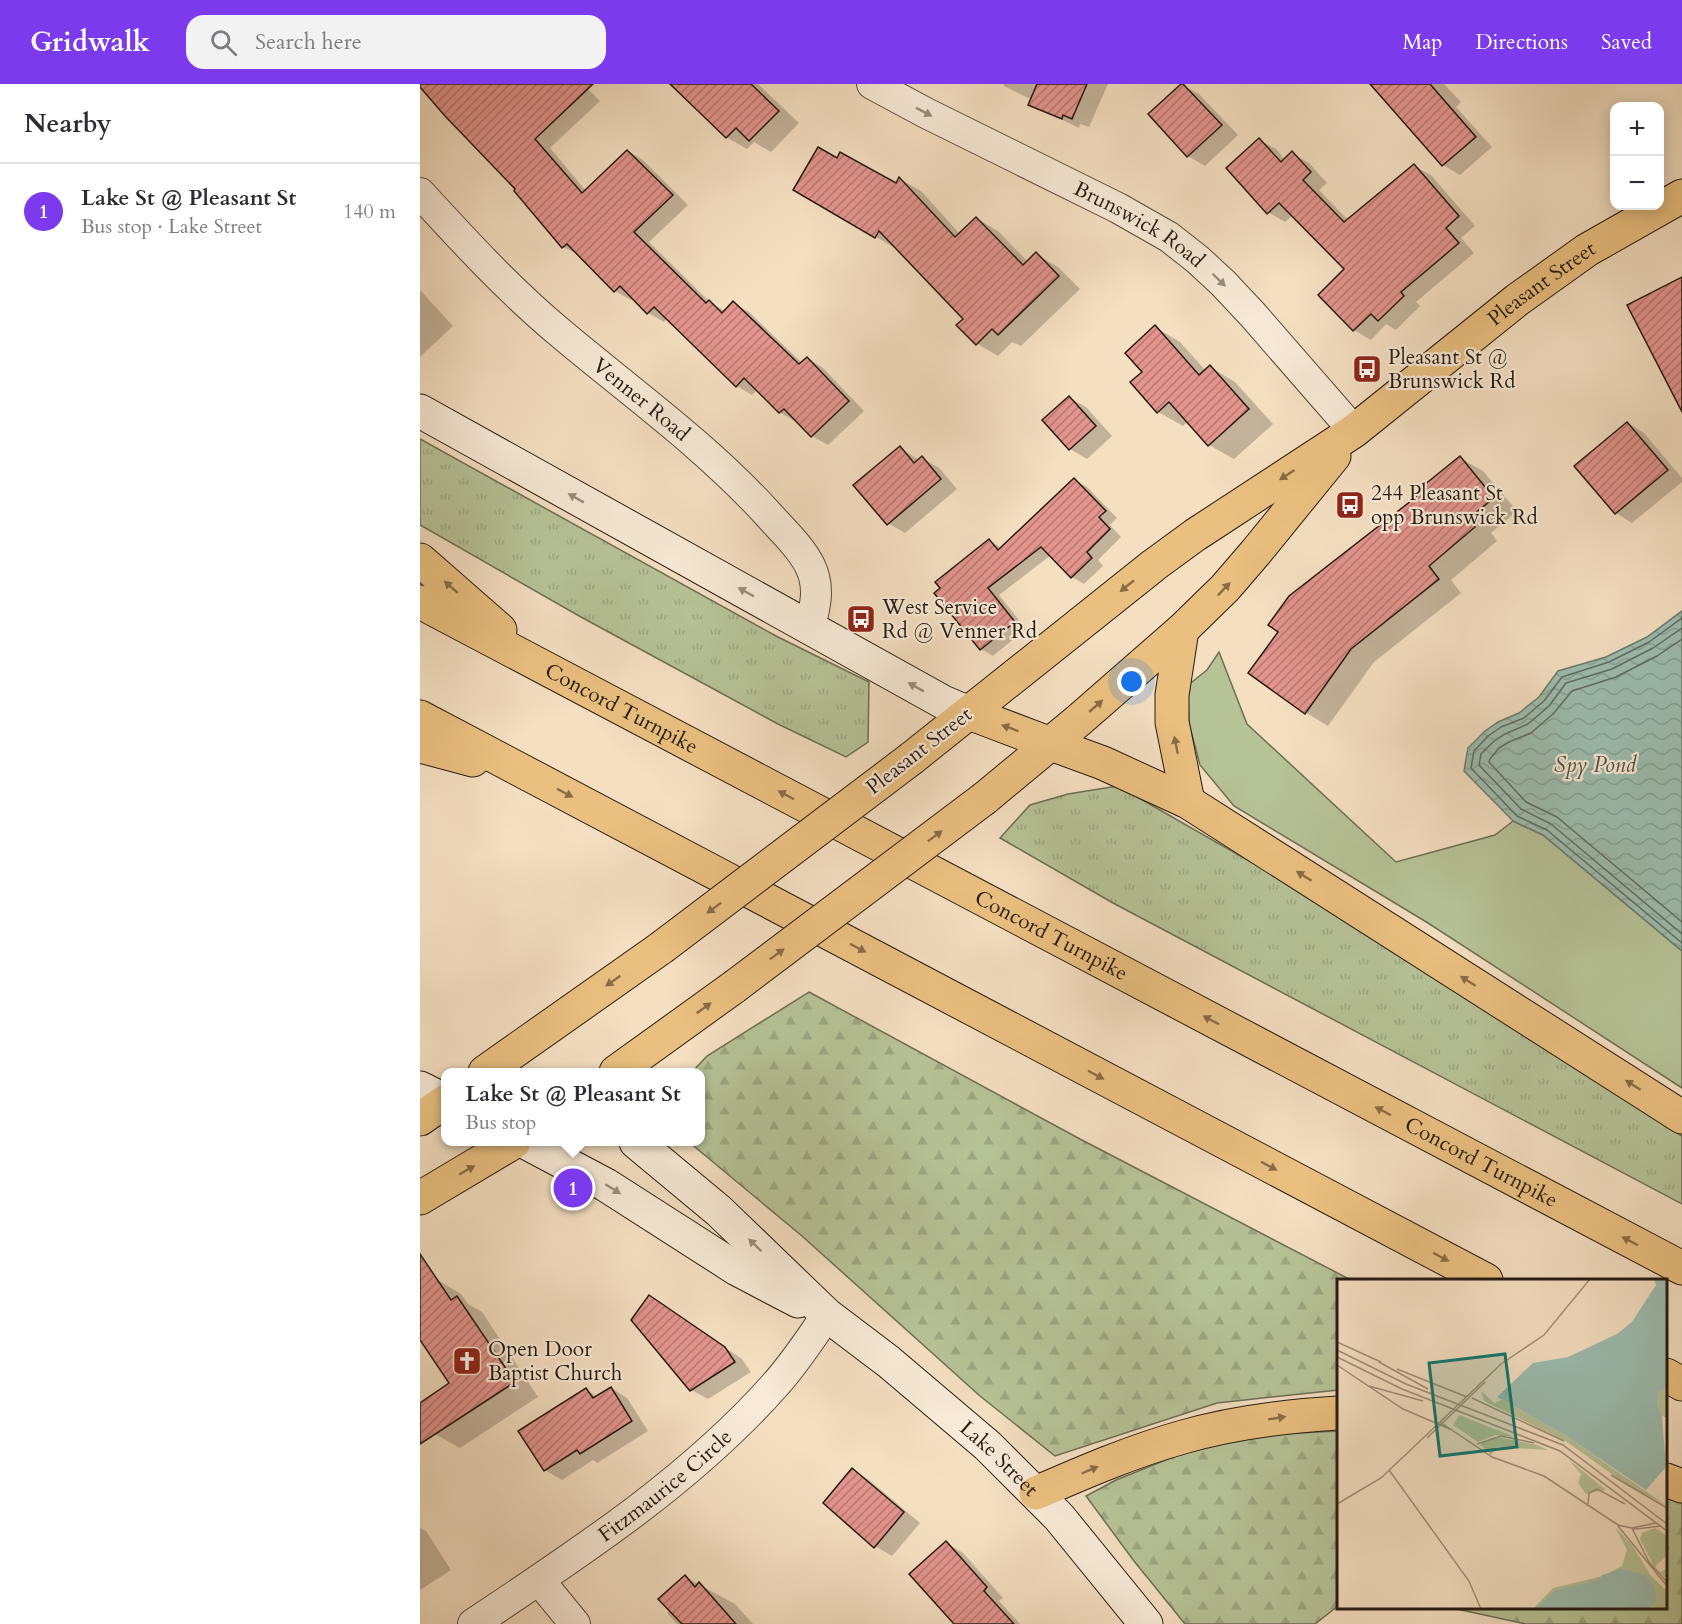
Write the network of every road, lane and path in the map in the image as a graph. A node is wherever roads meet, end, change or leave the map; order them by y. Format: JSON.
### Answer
{"nodes":[{"id":1,"x":872,"y":84,"type":"edge"},
{"id":2,"x":420,"y":193,"type":"edge"},
{"id":3,"x":1682,"y":196,"type":"edge"},
{"id":4,"x":420,"y":411,"type":"edge"},
{"id":5,"x":1354,"y":431,"type":"junction"},
{"id":6,"x":420,"y":560,"type":"edge"},
{"id":7,"x":420,"y":602,"type":"edge"},
{"id":8,"x":809,"y":627,"type":"junction"},
{"id":9,"x":1182,"y":630,"type":"junction"},
{"id":10,"x":542,"y":667,"type":"junction"},
{"id":11,"x":969,"y":713,"type":"junction"},
{"id":12,"x":420,"y":717,"type":"edge"},
{"id":13,"x":1052,"y":744,"type":"junction"},
{"id":14,"x":420,"y":746,"type":"edge"},
{"id":15,"x":531,"y":776,"type":"junction"},
{"id":16,"x":1188,"y":802,"type":"junction"},
{"id":17,"x":502,"y":1068,"type":"edge"},
{"id":18,"x":622,"y":1068,"type":"edge"},
{"id":19,"x":420,"y":1088,"type":"edge"},
{"id":20,"x":441,"y":1099,"type":"edge"},
{"id":21,"x":441,"y":1104,"type":"edge"},
{"id":22,"x":1682,"y":1117,"type":"edge"},
{"id":23,"x":420,"y":1119,"type":"edge"},
{"id":24,"x":507,"y":1146,"type":"edge"},
{"id":25,"x":533,"y":1146,"type":"edge"},
{"id":26,"x":641,"y":1146,"type":"edge"},
{"id":27,"x":420,"y":1197,"type":"edge"},
{"id":28,"x":1682,"y":1268,"type":"edge"},
{"id":29,"x":1482,"y":1279,"type":"edge"},
{"id":30,"x":827,"y":1315,"type":"junction"},
{"id":31,"x":1667,"y":1376,"type":"edge"},
{"id":32,"x":1682,"y":1384,"type":"edge"},
{"id":33,"x":1337,"y":1413,"type":"edge"},
{"id":34,"x":1667,"y":1481,"type":"edge"},
{"id":35,"x":1682,"y":1486,"type":"edge"},
{"id":36,"x":1036,"y":1493,"type":"junction"},
{"id":37,"x":539,"y":1580,"type":"junction"},
{"id":38,"x":472,"y":1624,"type":"edge"},
{"id":39,"x":575,"y":1624,"type":"edge"},
{"id":40,"x":1146,"y":1624,"type":"edge"}],
"edges":[{"from":1,"to":5,"type":"street","name":"Brunswick Road","one_way":true},
{"from":2,"to":8,"type":"street","name":"Venner Road"},
{"from":3,"to":5,"type":"main road","name":"Pleasant Street"},
{"from":8,"to":4,"type":"main road","one_way":true},
{"from":9,"to":5,"type":"main road","name":"Pleasant Street","one_way":true},
{"from":5,"to":11,"type":"main road","name":"Pleasant Street","one_way":true},
{"from":10,"to":6,"type":"main road","one_way":true},
{"from":7,"to":10,"type":"main road","name":"Concord Turnpike"},
{"from":11,"to":8,"type":"main road","one_way":true},
{"from":13,"to":9,"type":"main road","name":"Pleasant Street","one_way":true},
{"from":16,"to":9,"type":"main road","one_way":true},
{"from":28,"to":10,"type":"main road","name":"Concord Turnpike","one_way":true},
{"from":13,"to":11,"type":"main road","one_way":true},
{"from":11,"to":17,"type":"main road","name":"Pleasant Street","one_way":true,"bridge":true},
{"from":12,"to":15,"type":"main road"},
{"from":13,"to":16,"type":"main road"},
{"from":18,"to":13,"type":"main road","name":"Pleasant Street","one_way":true,"bridge":true},
{"from":14,"to":15,"type":"main road"},
{"from":15,"to":29,"type":"main road","one_way":true},
{"from":22,"to":16,"type":"main road","one_way":true},
{"from":19,"to":20,"type":"main road"},
{"from":21,"to":23,"type":"main road"},
{"from":27,"to":24,"type":"main road","one_way":true},
{"from":25,"to":30,"type":"main road","name":"Lake Street","one_way":true},
{"from":30,"to":26,"type":"main road","name":"Lake Street","one_way":true},
{"from":30,"to":36,"type":"main road","name":"Lake Street"},
{"from":30,"to":37,"type":"street","name":"Fitzmaurice Circle"},
{"from":31,"to":32,"type":"main road"},
{"from":36,"to":33,"type":"main road","one_way":true},
{"from":34,"to":35,"type":"main road"},
{"from":36,"to":40,"type":"main road","name":"Lake Street"},
{"from":37,"to":38,"type":"street","name":"Fitzmaurice Circle"},
{"from":37,"to":39,"type":"street"}]}
